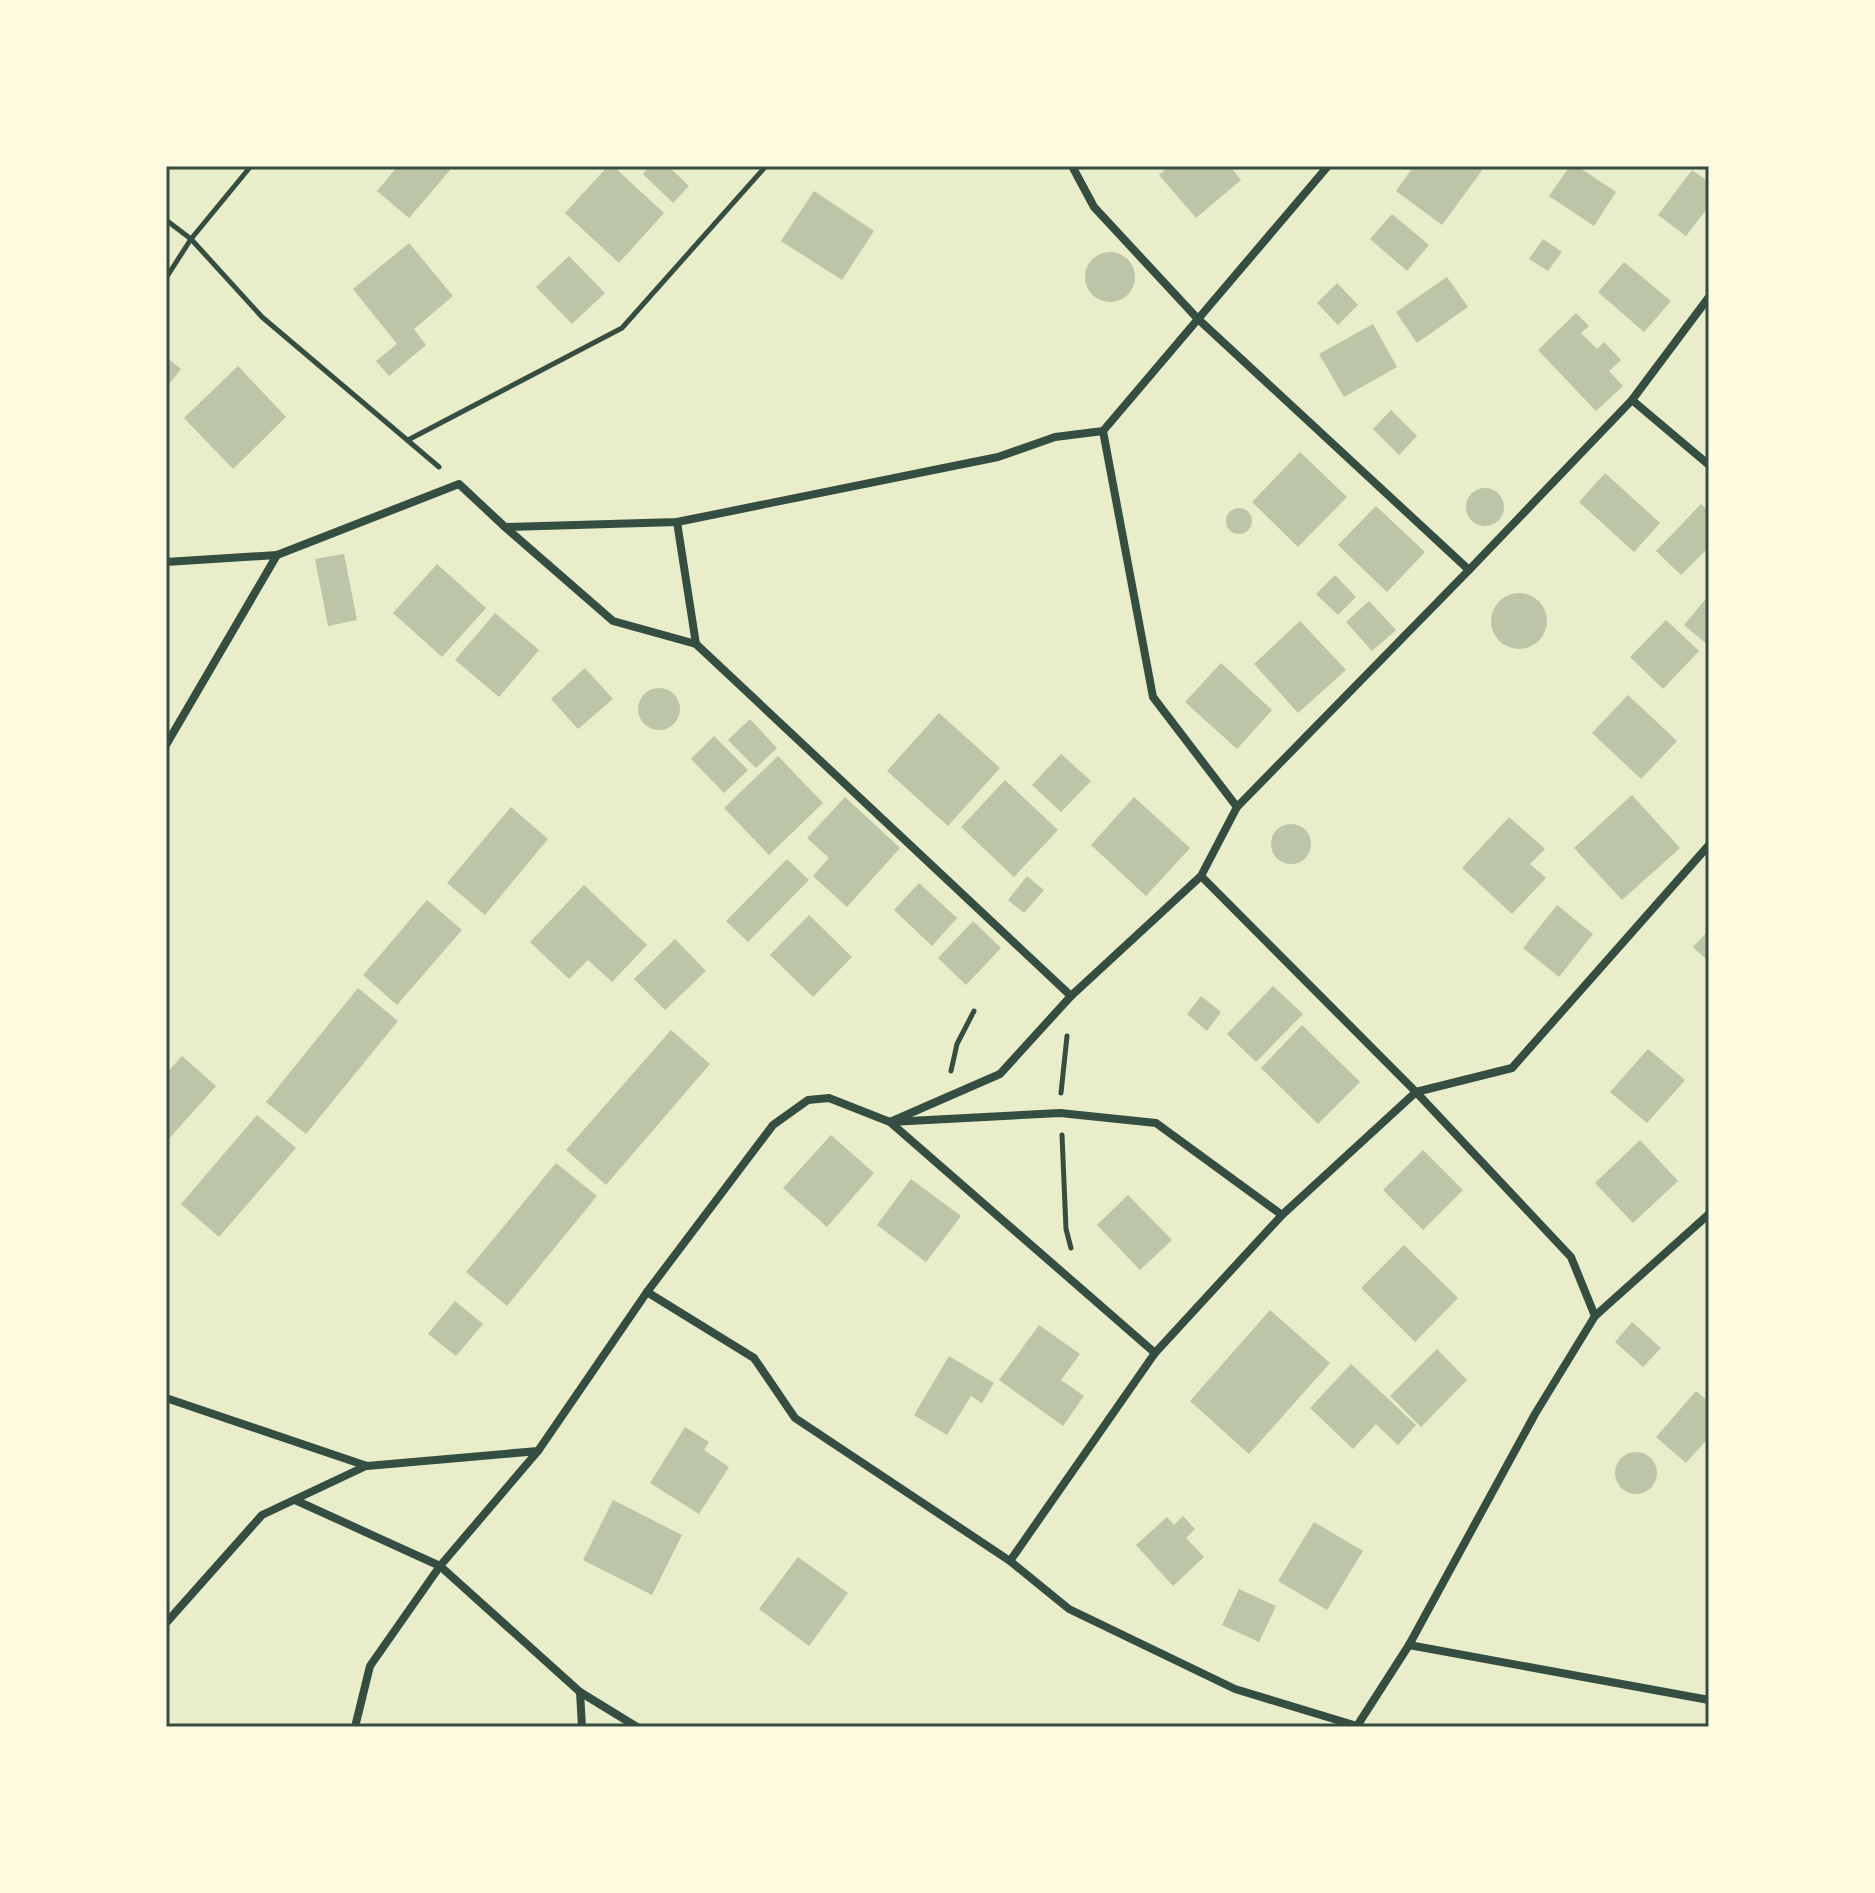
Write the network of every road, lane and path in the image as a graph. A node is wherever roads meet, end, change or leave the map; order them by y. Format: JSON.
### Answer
{"nodes":[{"id":1,"x":251,"y":166,"type":"edge"},
{"id":2,"x":766,"y":166,"type":"edge"},
{"id":3,"x":1072,"y":166,"type":"edge"},
{"id":4,"x":1328,"y":166,"type":"edge"},
{"id":5,"x":166,"y":220,"type":"edge"},
{"id":6,"x":191,"y":239,"type":"junction"},
{"id":7,"x":166,"y":278,"type":"edge"},
{"id":8,"x":1709,"y":297,"type":"edge"},
{"id":9,"x":1197,"y":318,"type":"junction"},
{"id":10,"x":1632,"y":400,"type":"junction"},
{"id":11,"x":1103,"y":431,"type":"junction"},
{"id":12,"x":408,"y":440,"type":"junction"},
{"id":13,"x":1709,"y":465,"type":"edge"},
{"id":14,"x":459,"y":484,"type":"junction"},
{"id":15,"x":677,"y":522,"type":"junction"},
{"id":16,"x":505,"y":527,"type":"junction"},
{"id":17,"x":277,"y":555,"type":"junction"},
{"id":18,"x":166,"y":562,"type":"edge"},
{"id":19,"x":1469,"y":570,"type":"junction"},
{"id":20,"x":696,"y":644,"type":"junction"},
{"id":21,"x":166,"y":745,"type":"edge"},
{"id":22,"x":1237,"y":807,"type":"junction"},
{"id":23,"x":1709,"y":845,"type":"edge"},
{"id":24,"x":1201,"y":876,"type":"junction"},
{"id":25,"x":1071,"y":996,"type":"junction"},
{"id":26,"x":974,"y":1011,"type":"dead end"},
{"id":27,"x":1416,"y":1092,"type":"junction"},
{"id":28,"x":944,"y":1099,"type":"junction"},
{"id":29,"x":1060,"y":1113,"type":"junction"},
{"id":30,"x":890,"y":1122,"type":"junction"},
{"id":31,"x":1709,"y":1214,"type":"edge"},
{"id":32,"x":1282,"y":1215,"type":"junction"},
{"id":33,"x":1081,"y":1288,"type":"junction"},
{"id":34,"x":647,"y":1292,"type":"junction"},
{"id":35,"x":1595,"y":1316,"type":"junction"},
{"id":36,"x":1155,"y":1353,"type":"junction"},
{"id":37,"x":166,"y":1398,"type":"edge"},
{"id":38,"x":538,"y":1451,"type":"junction"},
{"id":39,"x":367,"y":1466,"type":"junction"},
{"id":40,"x":295,"y":1500,"type":"junction"},
{"id":41,"x":1010,"y":1561,"type":"junction"},
{"id":42,"x":440,"y":1566,"type":"junction"},
{"id":43,"x":166,"y":1623,"type":"edge"},
{"id":44,"x":1409,"y":1645,"type":"junction"},
{"id":45,"x":580,"y":1692,"type":"junction"},
{"id":46,"x":1709,"y":1700,"type":"edge"},
{"id":47,"x":1356,"y":1726,"type":"edge"},
{"id":48,"x":355,"y":1727,"type":"edge"},
{"id":49,"x":582,"y":1727,"type":"edge"},
{"id":50,"x":637,"y":1727,"type":"edge"}],
"edges":[{"from":1,"to":6,"type":"path"},
{"from":2,"to":12,"type":"path"},
{"from":3,"to":9,"type":"street"},
{"from":4,"to":9,"type":"street"},
{"from":5,"to":6,"type":"path"},
{"from":6,"to":7,"type":"path"},
{"from":6,"to":12,"type":"path"},
{"from":8,"to":10,"type":"street"},
{"from":9,"to":11,"type":"street"},
{"from":9,"to":19,"type":"street"},
{"from":10,"to":13,"type":"street"},
{"from":10,"to":19,"type":"street"},
{"from":11,"to":15,"type":"street"},
{"from":11,"to":22,"type":"street"},
{"from":12,"to":14,"type":"path"},
{"from":14,"to":16,"type":"street"},
{"from":14,"to":17,"type":"street"},
{"from":15,"to":16,"type":"street"},
{"from":15,"to":20,"type":"street"},
{"from":16,"to":20,"type":"street"},
{"from":17,"to":18,"type":"street"},
{"from":17,"to":21,"type":"street"},
{"from":19,"to":22,"type":"street"},
{"from":20,"to":25,"type":"street"},
{"from":22,"to":24,"type":"street"},
{"from":23,"to":27,"type":"street"},
{"from":24,"to":25,"type":"street"},
{"from":24,"to":27,"type":"street"},
{"from":25,"to":28,"type":"street"},
{"from":25,"to":29,"type":"path"},
{"from":26,"to":28,"type":"path"},
{"from":27,"to":32,"type":"street"},
{"from":27,"to":35,"type":"street"},
{"from":28,"to":30,"type":"street"},
{"from":29,"to":30,"type":"street"},
{"from":29,"to":32,"type":"street"},
{"from":29,"to":33,"type":"path"},
{"from":30,"to":33,"type":"street"},
{"from":30,"to":34,"type":"street"},
{"from":31,"to":35,"type":"street"},
{"from":32,"to":36,"type":"street"},
{"from":33,"to":36,"type":"street"},
{"from":34,"to":38,"type":"street"},
{"from":34,"to":41,"type":"street"},
{"from":35,"to":44,"type":"street"},
{"from":36,"to":41,"type":"street"},
{"from":37,"to":39,"type":"street"},
{"from":38,"to":39,"type":"street"},
{"from":38,"to":42,"type":"street"},
{"from":39,"to":40,"type":"street"},
{"from":40,"to":42,"type":"street"},
{"from":40,"to":43,"type":"street"},
{"from":41,"to":47,"type":"street"},
{"from":42,"to":45,"type":"street"},
{"from":42,"to":48,"type":"street"},
{"from":44,"to":46,"type":"street"},
{"from":44,"to":47,"type":"street"},
{"from":45,"to":49,"type":"street"},
{"from":45,"to":50,"type":"street"}]}
